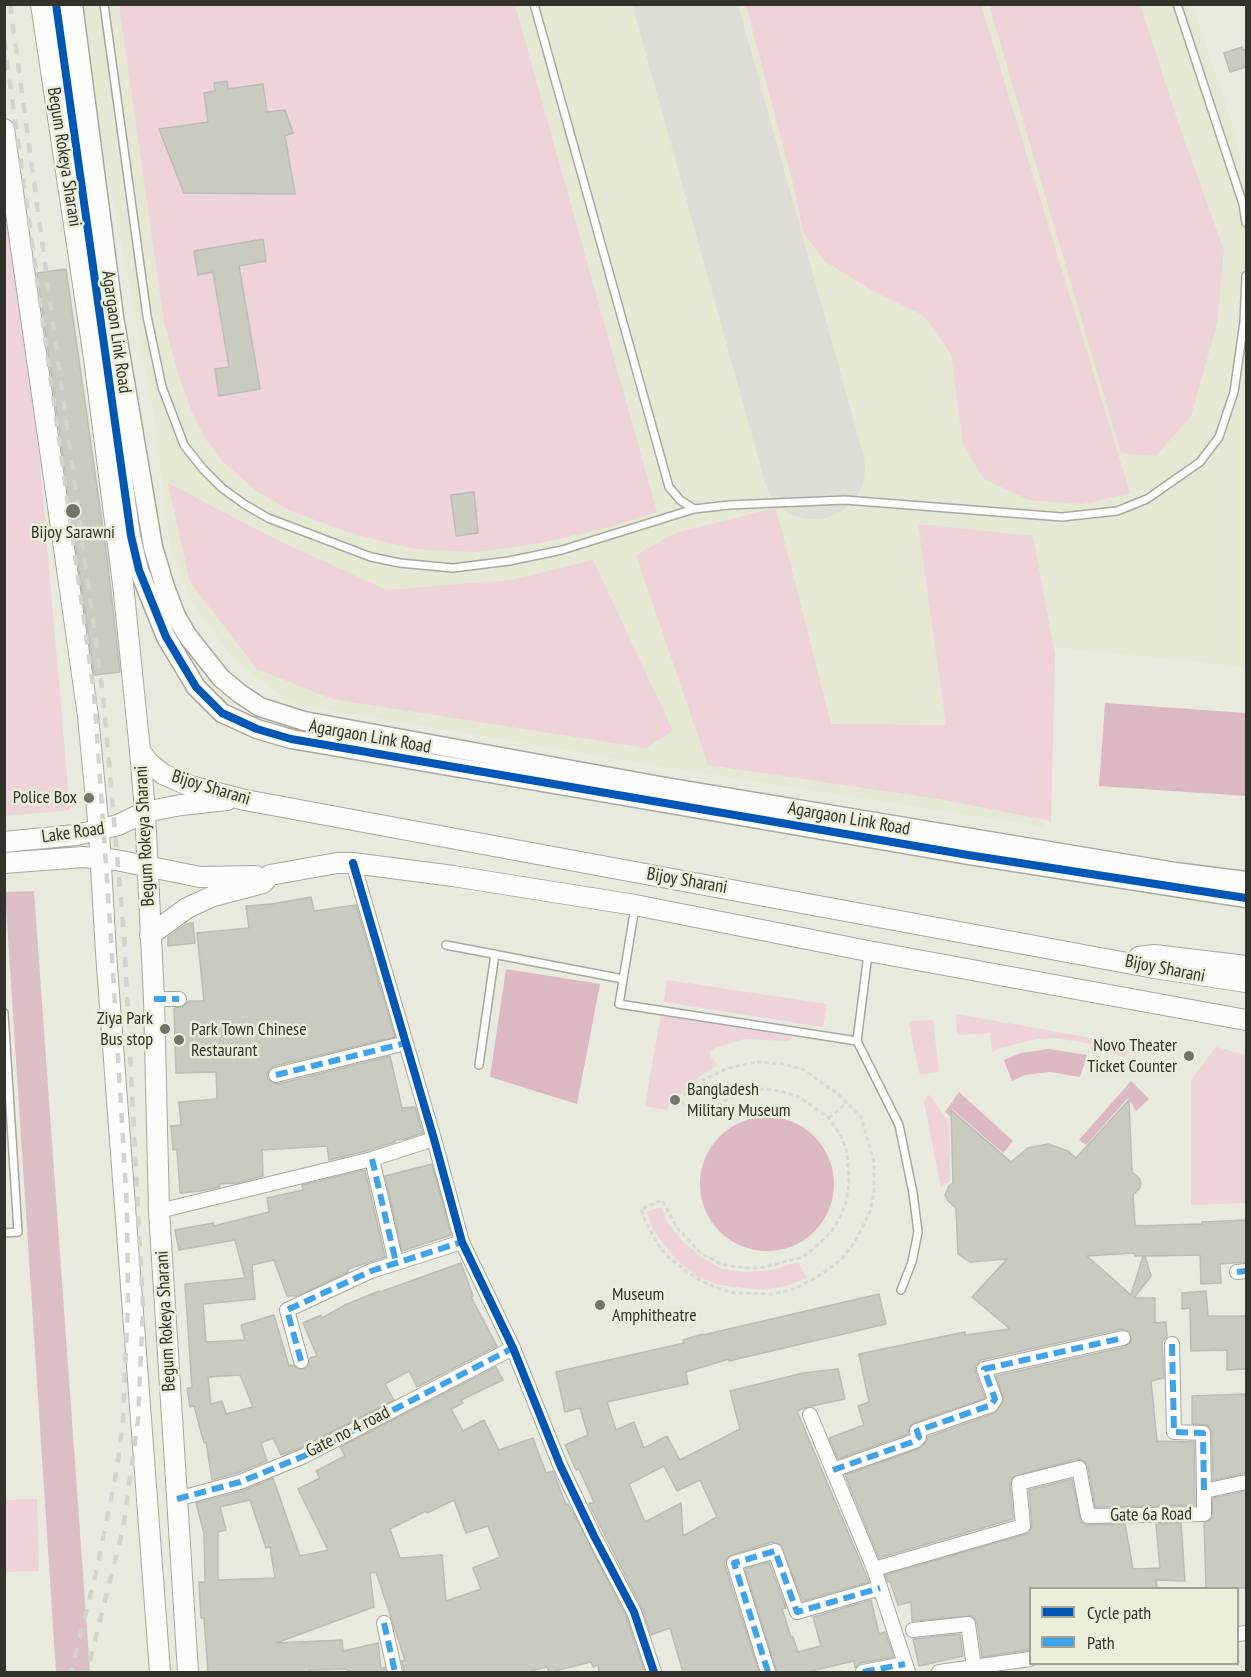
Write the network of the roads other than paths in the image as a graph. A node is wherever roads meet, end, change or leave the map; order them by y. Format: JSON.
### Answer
{"nodes":[{"id":1,"x":41,"y":4,"type":"edge"},
{"id":2,"x":56,"y":4,"type":"edge"},
{"id":3,"x":73,"y":4,"type":"edge"},
{"id":4,"x":104,"y":4,"type":"edge"},
{"id":5,"x":534,"y":4,"type":"edge"},
{"id":6,"x":1177,"y":4,"type":"edge"},
{"id":7,"x":4,"y":129,"type":"edge"},
{"id":8,"x":1246,"y":223,"type":"edge"},
{"id":9,"x":1246,"y":276,"type":"edge"},
{"id":10,"x":694,"y":509,"type":"junction"},
{"id":11,"x":221,"y":678,"type":"junction"},
{"id":12,"x":200,"y":690,"type":"junction"},
{"id":13,"x":140,"y":751,"type":"junction"},
{"id":14,"x":245,"y":800,"type":"junction"},
{"id":15,"x":145,"y":812,"type":"junction"},
{"id":16,"x":99,"y":831,"type":"junction"},
{"id":17,"x":4,"y":842,"type":"edge"},
{"id":18,"x":101,"y":858,"type":"junction"},
{"id":19,"x":4,"y":863,"type":"edge"},
{"id":20,"x":353,"y":863,"type":"junction"},
{"id":21,"x":147,"y":867,"type":"junction"},
{"id":22,"x":270,"y":875,"type":"junction"},
{"id":23,"x":1246,"y":881,"type":"edge"},
{"id":24,"x":1246,"y":898,"type":"edge"},
{"id":25,"x":635,"y":904,"type":"junction"},
{"id":26,"x":150,"y":935,"type":"junction"},
{"id":27,"x":446,"y":945,"type":"dead end"},
{"id":28,"x":868,"y":951,"type":"junction"},
{"id":29,"x":495,"y":954,"type":"junction"},
{"id":30,"x":1125,"y":962,"type":"junction"},
{"id":31,"x":1246,"y":966,"type":"edge"},
{"id":32,"x":623,"y":979,"type":"junction"},
{"id":33,"x":1246,"y":982,"type":"edge"},
{"id":34,"x":154,"y":999,"type":"junction"},
{"id":35,"x":179,"y":999,"type":"dead end"},
{"id":36,"x":4,"y":1013,"type":"edge"},
{"id":37,"x":1246,"y":1020,"type":"edge"},
{"id":38,"x":858,"y":1041,"type":"junction"},
{"id":39,"x":406,"y":1043,"type":"junction"},
{"id":40,"x":479,"y":1065,"type":"dead end"},
{"id":41,"x":276,"y":1075,"type":"dead end"},
{"id":42,"x":434,"y":1138,"type":"junction"},
{"id":43,"x":372,"y":1159,"type":"junction"},
{"id":44,"x":159,"y":1211,"type":"junction"},
{"id":45,"x":4,"y":1233,"type":"edge"},
{"id":46,"x":462,"y":1242,"type":"junction"},
{"id":47,"x":396,"y":1263,"type":"junction"},
{"id":48,"x":901,"y":1290,"type":"dead end"},
{"id":49,"x":1123,"y":1338,"type":"dead end"},
{"id":50,"x":1172,"y":1344,"type":"dead end"},
{"id":51,"x":513,"y":1348,"type":"junction"},
{"id":52,"x":301,"y":1361,"type":"dead end"},
{"id":53,"x":810,"y":1415,"type":"dead end"},
{"id":54,"x":833,"y":1470,"type":"junction"},
{"id":55,"x":1246,"y":1482,"type":"edge"},
{"id":56,"x":1204,"y":1491,"type":"junction"},
{"id":57,"x":177,"y":1499,"type":"junction"},
{"id":58,"x":874,"y":1569,"type":"junction"},
{"id":59,"x":880,"y":1588,"type":"junction"},
{"id":60,"x":384,"y":1623,"type":"dead end"},
{"id":61,"x":913,"y":1630,"type":"dead end"},
{"id":62,"x":1029,"y":1659,"type":"edge"},
{"id":63,"x":974,"y":1667,"type":"junction"},
{"id":64,"x":906,"y":1668,"type":"edge"},
{"id":65,"x":160,"y":1672,"type":"edge"},
{"id":66,"x":188,"y":1672,"type":"edge"},
{"id":67,"x":395,"y":1672,"type":"edge"},
{"id":68,"x":654,"y":1672,"type":"edge"},
{"id":69,"x":768,"y":1672,"type":"edge"},
{"id":70,"x":863,"y":1672,"type":"edge"},
{"id":71,"x":939,"y":1672,"type":"edge"}],
"edges":[{"from":1,"to":13,"type":"main road","name":"Begum Rokeya Sharani"},
{"from":2,"to":12,"type":"main road","name":"Agargaon Link Road"},
{"from":3,"to":11,"type":"main road","name":"Agargaon Link Road"},
{"from":4,"to":10,"type":"lane"},
{"from":5,"to":10,"type":"lane"},
{"from":6,"to":8,"type":"lane"},
{"from":7,"to":16,"type":"main road","name":"Begum Rokeya Sharani"},
{"from":9,"to":10,"type":"lane"},
{"from":11,"to":12,"type":"main road"},
{"from":11,"to":23,"type":"main road","name":"Agargaon Link Road"},
{"from":12,"to":24,"type":"main road","name":"Agargaon Link Road"},
{"from":13,"to":14,"type":"main road","name":"Bijoy Sharani"},
{"from":13,"to":15,"type":"main road","name":"Begum Rokeya Sharani"},
{"from":14,"to":15,"type":"main road","name":"Lake Road"},
{"from":14,"to":30,"type":"main road","name":"Bijoy Sharani"},
{"from":15,"to":16,"type":"main road","name":"Lake Road"},
{"from":15,"to":21,"type":"main road","name":"Begum Rokeya Sharani"},
{"from":16,"to":17,"type":"main road","name":"Lake Road"},
{"from":16,"to":18,"type":"main road","name":"Begum Rokeya Sharani"},
{"from":18,"to":19,"type":"main road"},
{"from":18,"to":21,"type":"main road"},
{"from":18,"to":65,"type":"main road","name":"Begum Rokeya Sharani"},
{"from":20,"to":22,"type":"main road","name":"Bijoy Sharani"},
{"from":20,"to":25,"type":"main road","name":"Bijoy Sharani"},
{"from":20,"to":39,"type":"street"},
{"from":21,"to":22,"type":"main road"},
{"from":21,"to":26,"type":"main road","name":"Begum Rokeya Sharani"},
{"from":22,"to":26,"type":"main road","name":"Bijoy Sharani"},
{"from":25,"to":28,"type":"main road","name":"Bijoy Sharani"},
{"from":25,"to":32,"type":"lane"},
{"from":26,"to":34,"type":"main road","name":"Begum Rokeya Sharani"},
{"from":27,"to":29,"type":"lane"},
{"from":28,"to":37,"type":"main road","name":"Bijoy Sharani"},
{"from":28,"to":38,"type":"lane"},
{"from":29,"to":32,"type":"lane"},
{"from":29,"to":40,"type":"lane"},
{"from":30,"to":31,"type":"main road"},
{"from":30,"to":33,"type":"main road","name":"Bijoy Sharani"},
{"from":32,"to":38,"type":"lane"},
{"from":34,"to":35,"type":"street"},
{"from":34,"to":44,"type":"main road","name":"Begum Rokeya Sharani"},
{"from":36,"to":45,"type":"lane"},
{"from":38,"to":48,"type":"lane"},
{"from":39,"to":41,"type":"street"},
{"from":39,"to":42,"type":"street"},
{"from":42,"to":43,"type":"street"},
{"from":42,"to":46,"type":"street"},
{"from":43,"to":44,"type":"street"},
{"from":43,"to":47,"type":"street"},
{"from":44,"to":57,"type":"main road","name":"Begum Rokeya Sharani"},
{"from":46,"to":47,"type":"street"},
{"from":46,"to":51,"type":"street"},
{"from":47,"to":52,"type":"street"},
{"from":49,"to":54,"type":"street"},
{"from":50,"to":56,"type":"street"},
{"from":51,"to":57,"type":"street","name":"Gate no 4 road"},
{"from":51,"to":68,"type":"street"},
{"from":53,"to":54,"type":"street"},
{"from":54,"to":58,"type":"street"},
{"from":55,"to":56,"type":"street","name":"Gate 6a Road"},
{"from":56,"to":58,"type":"street","name":"Gate 6a Road"},
{"from":57,"to":66,"type":"main road","name":"Begum Rokeya Sharani"},
{"from":58,"to":59,"type":"street"},
{"from":59,"to":64,"type":"street"},
{"from":59,"to":69,"type":"street"},
{"from":60,"to":67,"type":"street"},
{"from":61,"to":63,"type":"street"},
{"from":62,"to":63,"type":"street"},
{"from":63,"to":71,"type":"street"},
{"from":64,"to":70,"type":"street"}]}
